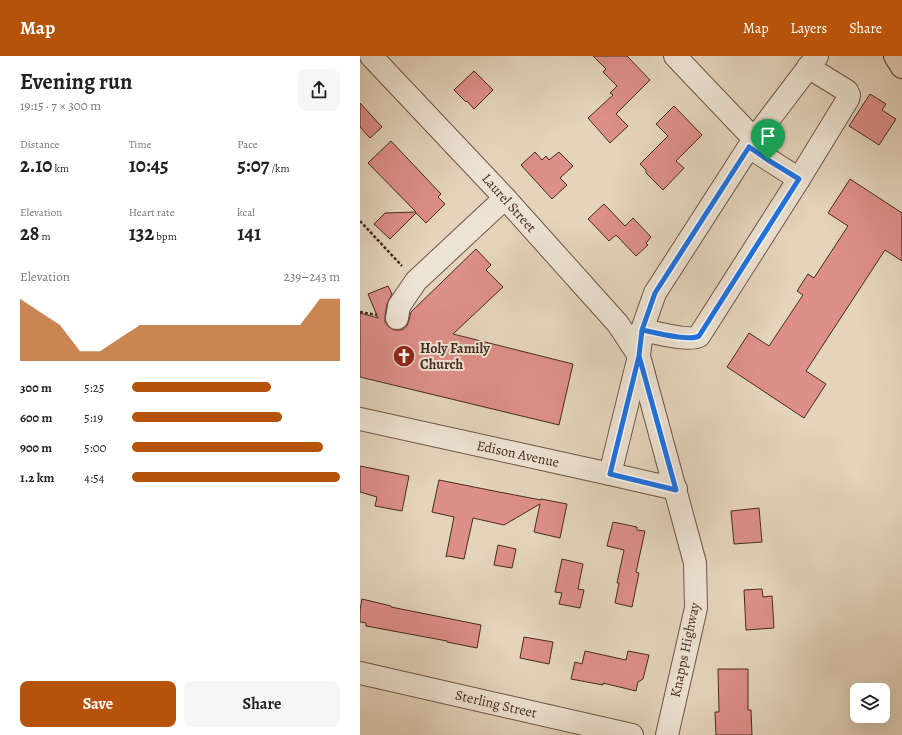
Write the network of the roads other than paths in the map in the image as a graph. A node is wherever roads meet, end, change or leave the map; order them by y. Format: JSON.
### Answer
{"nodes":[{"id":1,"x":371,"y":56,"type":"edge"},
{"id":2,"x":675,"y":56,"type":"edge"},
{"id":3,"x":895,"y":56,"type":"edge"},
{"id":4,"x":812,"y":62,"type":"edge"},
{"id":5,"x":902,"y":67,"type":"edge"},
{"id":6,"x":752,"y":143,"type":"junction"},
{"id":7,"x":799,"y":179,"type":"junction"},
{"id":8,"x":505,"y":198,"type":"junction"},
{"id":9,"x":396,"y":318,"type":"dead end"},
{"id":10,"x":642,"y":330,"type":"junction"},
{"id":11,"x":639,"y":356,"type":"junction"},
{"id":12,"x":360,"y":419,"type":"edge"},
{"id":13,"x":610,"y":474,"type":"junction"},
{"id":14,"x":676,"y":490,"type":"junction"},
{"id":15,"x":360,"y":673,"type":"edge"},
{"id":16,"x":632,"y":735,"type":"edge"},
{"id":17,"x":667,"y":735,"type":"edge"}],
"edges":[{"from":1,"to":8,"type":"street","name":"Laurel Street"},
{"from":2,"to":6,"type":"street"},
{"from":3,"to":5,"type":"main road"},
{"from":4,"to":6,"type":"street","name":"Knapps Highway"},
{"from":4,"to":7,"type":"street"},
{"from":6,"to":7,"type":"street"},
{"from":6,"to":10,"type":"street","name":"Knapps Highway"},
{"from":7,"to":10,"type":"street"},
{"from":8,"to":9,"type":"street"},
{"from":8,"to":11,"type":"street","name":"Laurel Street"},
{"from":10,"to":11,"type":"street","name":"Knapps Highway"},
{"from":11,"to":13,"type":"street","name":"Knapps Highway"},
{"from":11,"to":14,"type":"street","name":"Knapps Highway"},
{"from":12,"to":13,"type":"street","name":"Edison Avenue"},
{"from":13,"to":14,"type":"street","name":"Edison Avenue"},
{"from":14,"to":17,"type":"street","name":"Knapps Highway"},
{"from":15,"to":16,"type":"street","name":"Sterling Street"}]}
